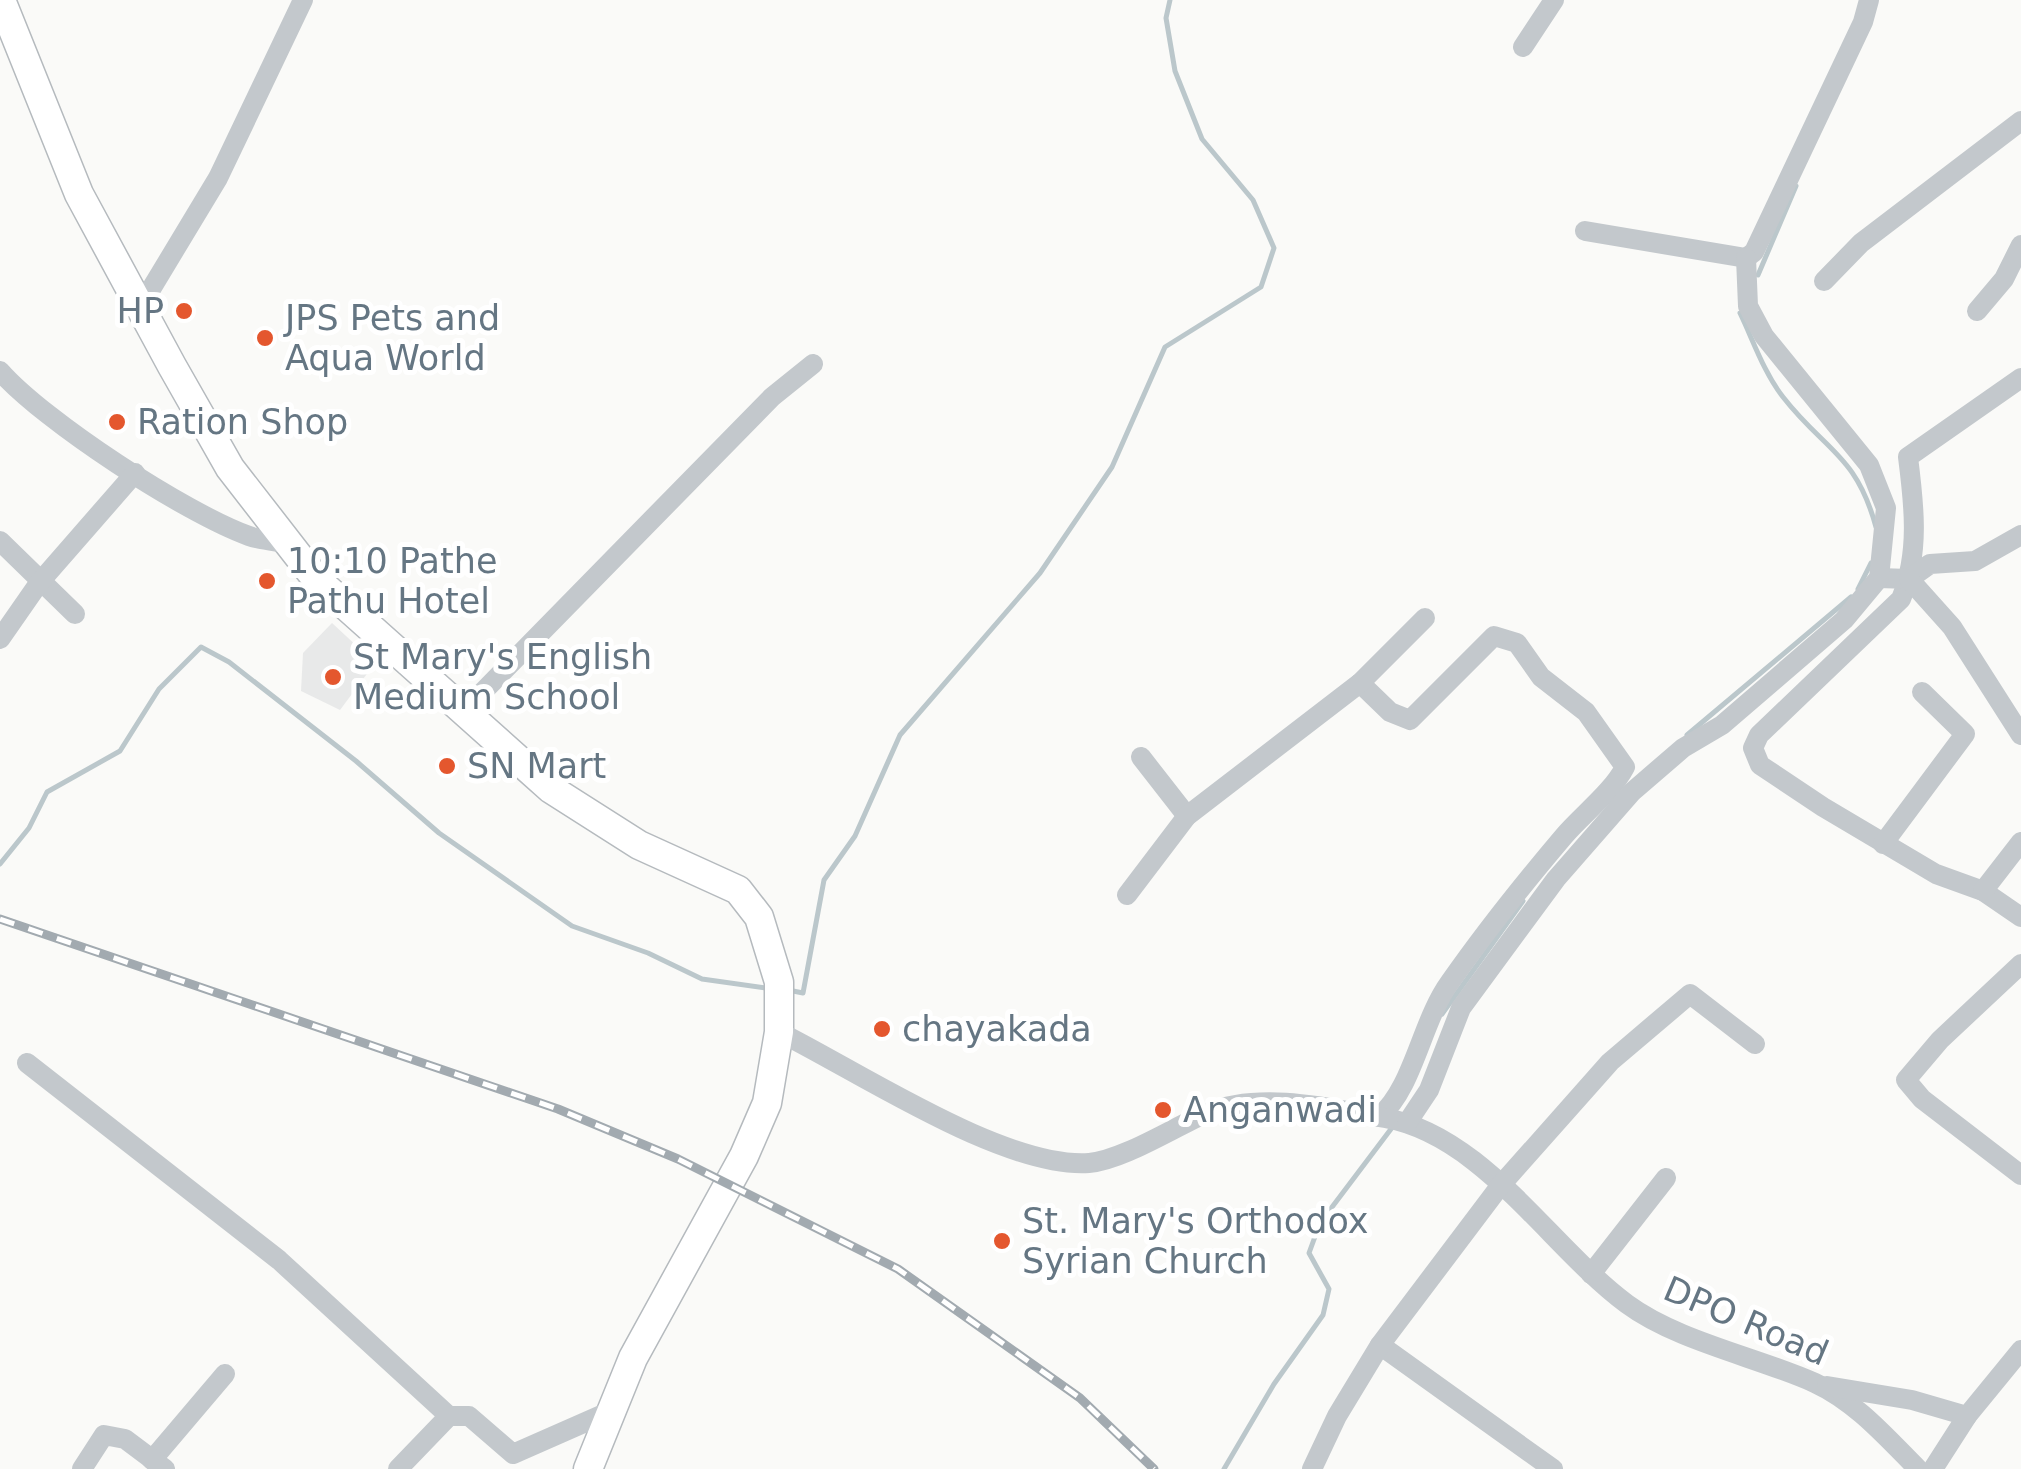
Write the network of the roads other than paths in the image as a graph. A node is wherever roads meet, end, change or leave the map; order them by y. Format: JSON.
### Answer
{"nodes":[{"id":1,"x":0,"y":0,"type":"edge"},
{"id":2,"x":304,"y":0,"type":"edge"},
{"id":3,"x":1554,"y":0,"type":"edge"},
{"id":4,"x":1869,"y":0,"type":"edge"},
{"id":5,"x":7,"y":39,"type":"edge"},
{"id":6,"x":1523,"y":47,"type":"dead end"},
{"id":7,"x":2021,"y":121,"type":"edge"},
{"id":8,"x":1584,"y":231,"type":"dead end"},
{"id":9,"x":2021,"y":245,"type":"edge"},
{"id":10,"x":1746,"y":258,"type":"junction"},
{"id":11,"x":1824,"y":282,"type":"dead end"},
{"id":12,"x":142,"y":304,"type":"junction"},
{"id":13,"x":1976,"y":311,"type":"dead end"},
{"id":14,"x":813,"y":364,"type":"dead end"},
{"id":15,"x":0,"y":371,"type":"edge"},
{"id":16,"x":2021,"y":378,"type":"edge"},
{"id":17,"x":136,"y":473,"type":"junction"},
{"id":18,"x":2021,"y":534,"type":"edge"},
{"id":19,"x":0,"y":541,"type":"edge"},
{"id":20,"x":286,"y":543,"type":"junction"},
{"id":21,"x":1878,"y":578,"type":"junction"},
{"id":22,"x":1910,"y":579,"type":"junction"},
{"id":23,"x":39,"y":583,"type":"junction"},
{"id":24,"x":74,"y":614,"type":"dead end"},
{"id":25,"x":1425,"y":618,"type":"dead end"},
{"id":26,"x":0,"y":639,"type":"edge"},
{"id":27,"x":1360,"y":683,"type":"junction"},
{"id":28,"x":1922,"y":692,"type":"dead end"},
{"id":29,"x":465,"y":710,"type":"junction"},
{"id":30,"x":2021,"y":735,"type":"edge"},
{"id":31,"x":1141,"y":756,"type":"dead end"},
{"id":32,"x":1187,"y":816,"type":"junction"},
{"id":33,"x":2021,"y":842,"type":"edge"},
{"id":34,"x":1883,"y":844,"type":"junction"},
{"id":35,"x":1983,"y":891,"type":"junction"},
{"id":36,"x":1127,"y":895,"type":"dead end"},
{"id":37,"x":2021,"y":917,"type":"edge"},
{"id":38,"x":2021,"y":964,"type":"edge"},
{"id":39,"x":779,"y":1032,"type":"junction"},
{"id":40,"x":1755,"y":1044,"type":"dead end"},
{"id":41,"x":27,"y":1063,"type":"dead end"},
{"id":42,"x":1391,"y":1119,"type":"junction"},
{"id":43,"x":2021,"y":1176,"type":"edge"},
{"id":44,"x":1666,"y":1178,"type":"dead end"},
{"id":45,"x":1500,"y":1186,"type":"junction"},
{"id":46,"x":1591,"y":1274,"type":"junction"},
{"id":47,"x":1380,"y":1345,"type":"junction"},
{"id":48,"x":2021,"y":1350,"type":"edge"},
{"id":49,"x":225,"y":1374,"type":"dead end"},
{"id":50,"x":1818,"y":1385,"type":"junction"},
{"id":51,"x":613,"y":1410,"type":"junction"},
{"id":52,"x":449,"y":1416,"type":"junction"},
{"id":53,"x":1967,"y":1416,"type":"junction"},
{"id":54,"x":159,"y":1465,"type":"edge"},
{"id":55,"x":82,"y":1469,"type":"edge"},
{"id":56,"x":398,"y":1469,"type":"edge"},
{"id":57,"x":588,"y":1469,"type":"edge"},
{"id":58,"x":1312,"y":1469,"type":"edge"},
{"id":59,"x":1553,"y":1469,"type":"edge"},
{"id":60,"x":1918,"y":1469,"type":"edge"},
{"id":61,"x":1933,"y":1469,"type":"edge"}],
"edges":[{"from":1,"to":5,"type":"main road"},
{"from":2,"to":12,"type":"street"},
{"from":3,"to":6,"type":"street"},
{"from":4,"to":10,"type":"street"},
{"from":5,"to":12,"type":"main road"},
{"from":7,"to":11,"type":"street"},
{"from":8,"to":10,"type":"street"},
{"from":9,"to":13,"type":"street"},
{"from":10,"to":21,"type":"street"},
{"from":12,"to":20,"type":"main road"},
{"from":14,"to":29,"type":"street"},
{"from":15,"to":17,"type":"street"},
{"from":16,"to":22,"type":"street"},
{"from":17,"to":20,"type":"street"},
{"from":17,"to":23,"type":"street"},
{"from":18,"to":22,"type":"street"},
{"from":19,"to":23,"type":"street"},
{"from":20,"to":29,"type":"main road"},
{"from":21,"to":22,"type":"street"},
{"from":21,"to":42,"type":"street"},
{"from":22,"to":30,"type":"street"},
{"from":22,"to":34,"type":"street"},
{"from":23,"to":24,"type":"street"},
{"from":23,"to":26,"type":"street"},
{"from":25,"to":27,"type":"street"},
{"from":27,"to":32,"type":"street"},
{"from":27,"to":42,"type":"street"},
{"from":28,"to":34,"type":"street"},
{"from":29,"to":39,"type":"main road"},
{"from":31,"to":32,"type":"street"},
{"from":32,"to":36,"type":"street"},
{"from":33,"to":35,"type":"street"},
{"from":34,"to":35,"type":"street"},
{"from":35,"to":37,"type":"street"},
{"from":38,"to":43,"type":"street"},
{"from":39,"to":42,"type":"street","name":"DPO Road"},
{"from":39,"to":51,"type":"main road"},
{"from":40,"to":45,"type":"street"},
{"from":41,"to":52,"type":"street"},
{"from":42,"to":45,"type":"street","name":"DPO Road"},
{"from":44,"to":46,"type":"street"},
{"from":45,"to":46,"type":"street","name":"DPO Road"},
{"from":45,"to":47,"type":"street"},
{"from":46,"to":50,"type":"street","name":"DPO Road"},
{"from":47,"to":58,"type":"street"},
{"from":47,"to":59,"type":"street"},
{"from":48,"to":53,"type":"street"},
{"from":49,"to":54,"type":"street"},
{"from":50,"to":53,"type":"street"},
{"from":50,"to":60,"type":"street","name":"DPO Road"},
{"from":51,"to":52,"type":"street"},
{"from":51,"to":57,"type":"main road"},
{"from":52,"to":56,"type":"street"},
{"from":53,"to":61,"type":"street"},
{"from":54,"to":55,"type":"street"}]}
